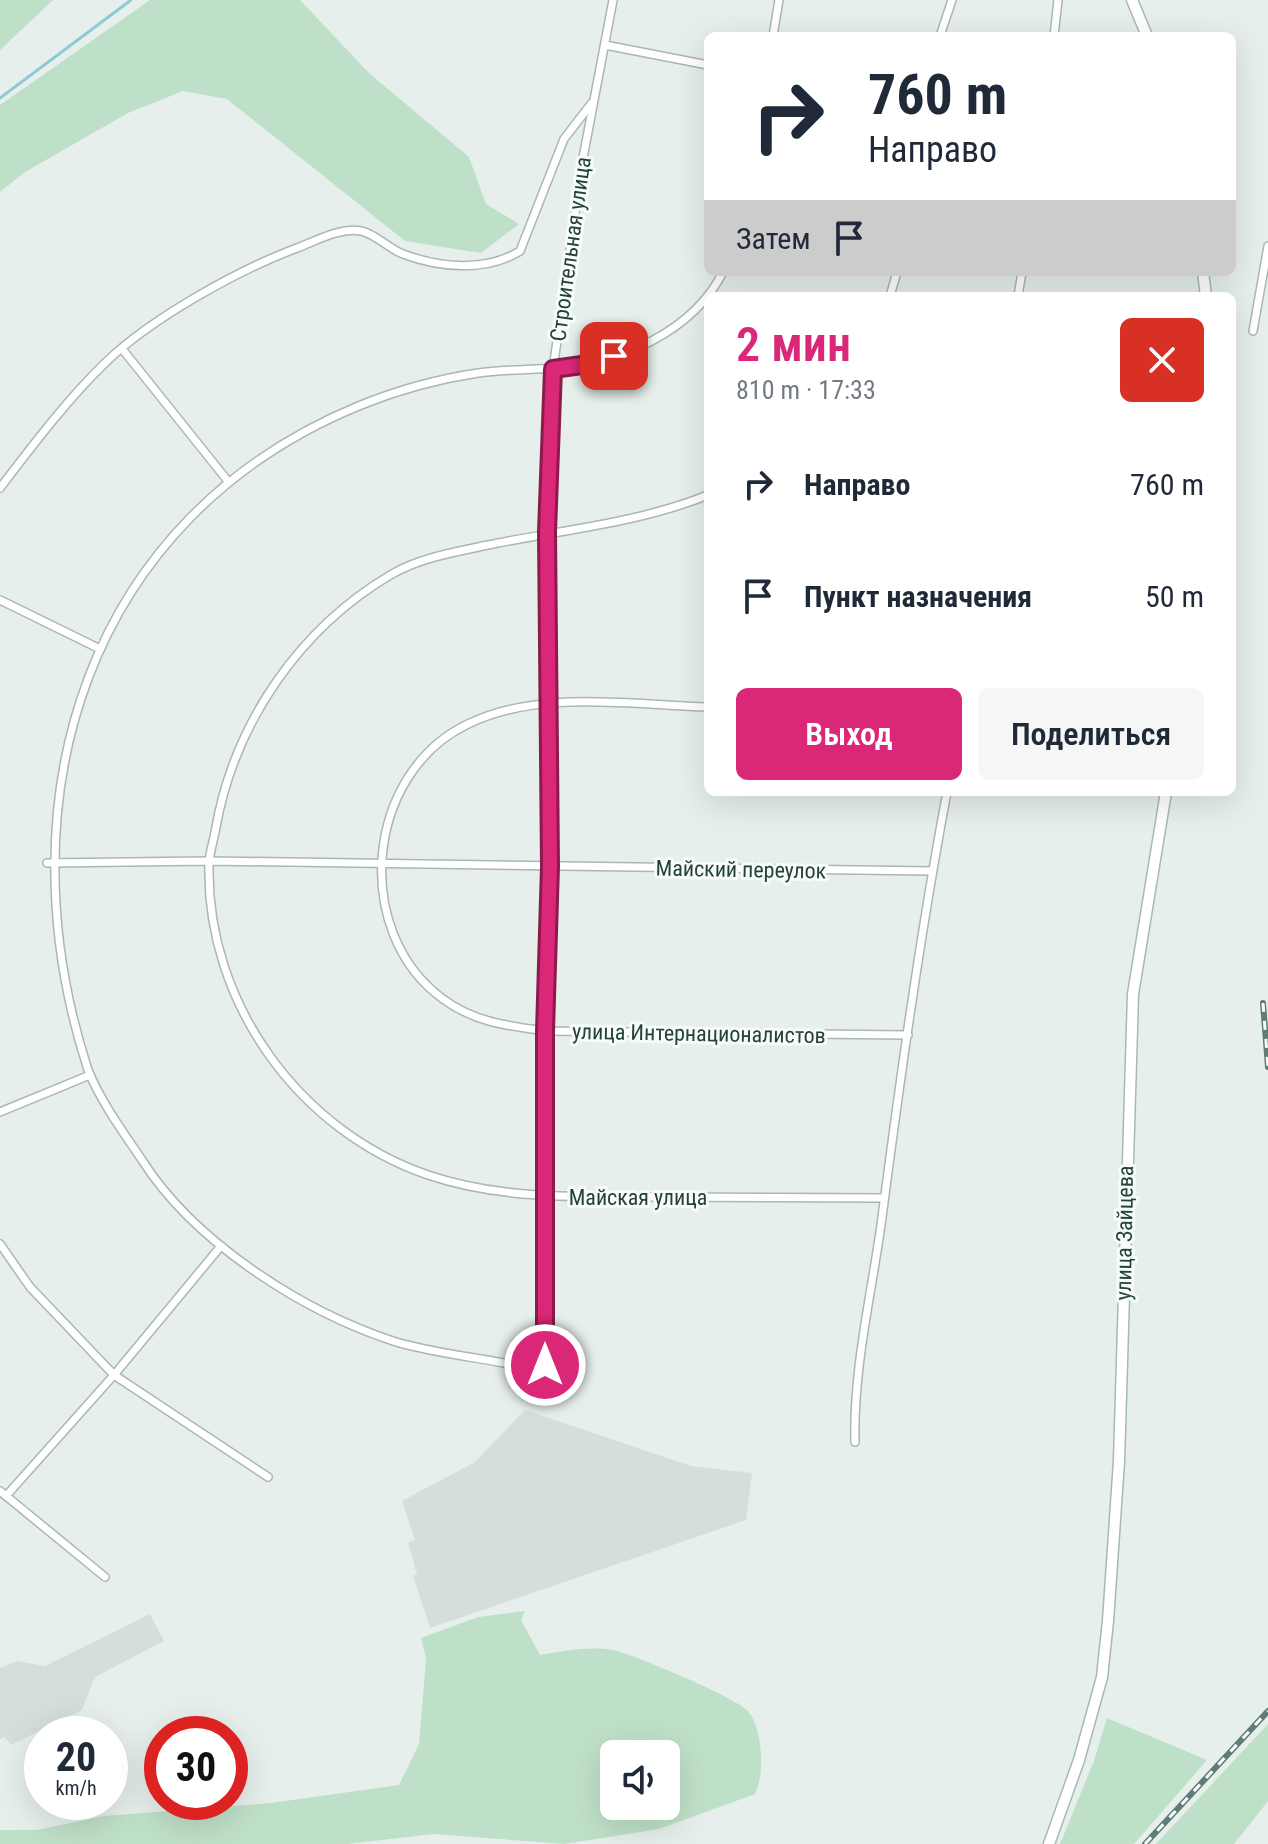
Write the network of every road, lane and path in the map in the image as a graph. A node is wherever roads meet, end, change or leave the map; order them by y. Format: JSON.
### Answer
{"nodes":[{"id":1,"x":613,"y":0,"type":"edge"},
{"id":2,"x":779,"y":0,"type":"edge"},
{"id":3,"x":952,"y":0,"type":"edge"},
{"id":4,"x":1058,"y":0,"type":"edge"},
{"id":5,"x":1132,"y":0,"type":"edge"},
{"id":6,"x":774,"y":32,"type":"edge"},
{"id":7,"x":941,"y":32,"type":"edge"},
{"id":8,"x":1054,"y":32,"type":"edge"},
{"id":9,"x":1145,"y":32,"type":"edge"},
{"id":10,"x":605,"y":45,"type":"junction"},
{"id":11,"x":704,"y":64,"type":"edge"},
{"id":12,"x":593,"y":101,"type":"junction"},
{"id":13,"x":1268,"y":246,"type":"edge"},
{"id":14,"x":704,"y":299,"type":"edge"},
{"id":15,"x":1253,"y":331,"type":"dead end"},
{"id":16,"x":123,"y":350,"type":"junction"},
{"id":17,"x":553,"y":369,"type":"junction"},
{"id":18,"x":227,"y":480,"type":"junction"},
{"id":19,"x":0,"y":488,"type":"edge"},
{"id":20,"x":704,"y":496,"type":"edge"},
{"id":21,"x":547,"y":532,"type":"junction"},
{"id":22,"x":0,"y":600,"type":"edge"},
{"id":23,"x":96,"y":647,"type":"junction"},
{"id":24,"x":549,"y":703,"type":"junction"},
{"id":25,"x":704,"y":707,"type":"edge"},
{"id":26,"x":946,"y":796,"type":"edge"},
{"id":27,"x":1165,"y":796,"type":"edge"},
{"id":28,"x":209,"y":861,"type":"junction"},
{"id":29,"x":47,"y":863,"type":"junction"},
{"id":30,"x":382,"y":865,"type":"junction"},
{"id":31,"x":550,"y":866,"type":"junction"},
{"id":32,"x":932,"y":871,"type":"junction"},
{"id":33,"x":545,"y":1031,"type":"junction"},
{"id":34,"x":908,"y":1035,"type":"junction"},
{"id":35,"x":90,"y":1075,"type":"junction"},
{"id":36,"x":0,"y":1112,"type":"edge"},
{"id":37,"x":545,"y":1196,"type":"junction"},
{"id":38,"x":884,"y":1198,"type":"junction"},
{"id":39,"x":0,"y":1244,"type":"edge"},
{"id":40,"x":221,"y":1246,"type":"junction"},
{"id":41,"x":504,"y":1363,"type":"dead end"},
{"id":42,"x":545,"y":1365,"type":"dead end"},
{"id":43,"x":114,"y":1375,"type":"junction"},
{"id":44,"x":855,"y":1442,"type":"dead end"},
{"id":45,"x":268,"y":1477,"type":"dead end"},
{"id":46,"x":3,"y":1493,"type":"edge"},
{"id":47,"x":105,"y":1577,"type":"dead end"},
{"id":48,"x":1049,"y":1844,"type":"edge"}],
"edges":[{"from":1,"to":10,"type":"street","name":"Строительная улица"},
{"from":2,"to":6,"type":"street"},
{"from":3,"to":7,"type":"street"},
{"from":4,"to":8,"type":"street"},
{"from":5,"to":9,"type":"street"},
{"from":10,"to":11,"type":"street"},
{"from":10,"to":12,"type":"street","name":"Строительная улица"},
{"from":12,"to":16,"type":"street"},
{"from":12,"to":17,"type":"street","name":"Строительная улица"},
{"from":13,"to":15,"type":"street"},
{"from":14,"to":17,"type":"street"},
{"from":16,"to":18,"type":"street"},
{"from":16,"to":19,"type":"street"},
{"from":17,"to":18,"type":"street"},
{"from":17,"to":21,"type":"street","name":"Строительная улица"},
{"from":18,"to":23,"type":"street"},
{"from":20,"to":21,"type":"street","name":"Майская улица"},
{"from":21,"to":24,"type":"street","name":"Строительная улица"},
{"from":21,"to":28,"type":"street","name":"Майская улица"},
{"from":22,"to":23,"type":"street"},
{"from":23,"to":29,"type":"street"},
{"from":24,"to":25,"type":"street","name":"улица Интернационалистов"},
{"from":24,"to":30,"type":"street","name":"улица Интернационалистов"},
{"from":24,"to":31,"type":"street","name":"Строительная улица"},
{"from":26,"to":32,"type":"street"},
{"from":27,"to":48,"type":"street","name":"улица Зайцева"},
{"from":28,"to":29,"type":"street","name":"Майский переулок"},
{"from":28,"to":30,"type":"street","name":"Майский переулок"},
{"from":28,"to":37,"type":"street","name":"Майская улица"},
{"from":29,"to":35,"type":"street"},
{"from":30,"to":31,"type":"street","name":"Майский переулок"},
{"from":30,"to":33,"type":"street","name":"улица Интернационалистов"},
{"from":31,"to":32,"type":"street","name":"Майский переулок"},
{"from":31,"to":33,"type":"street","name":"Строительная улица"},
{"from":32,"to":34,"type":"street"},
{"from":33,"to":34,"type":"street","name":"улица Интернационалистов"},
{"from":33,"to":37,"type":"street","name":"Строительная улица"},
{"from":34,"to":38,"type":"street"},
{"from":35,"to":36,"type":"street"},
{"from":35,"to":40,"type":"street"},
{"from":37,"to":38,"type":"street","name":"Майская улица"},
{"from":37,"to":42,"type":"street","name":"Строительная улица"},
{"from":38,"to":44,"type":"street"},
{"from":39,"to":43,"type":"street"},
{"from":40,"to":41,"type":"street"},
{"from":40,"to":43,"type":"street"},
{"from":43,"to":45,"type":"street"},
{"from":43,"to":46,"type":"street"},
{"from":46,"to":47,"type":"street"}]}
